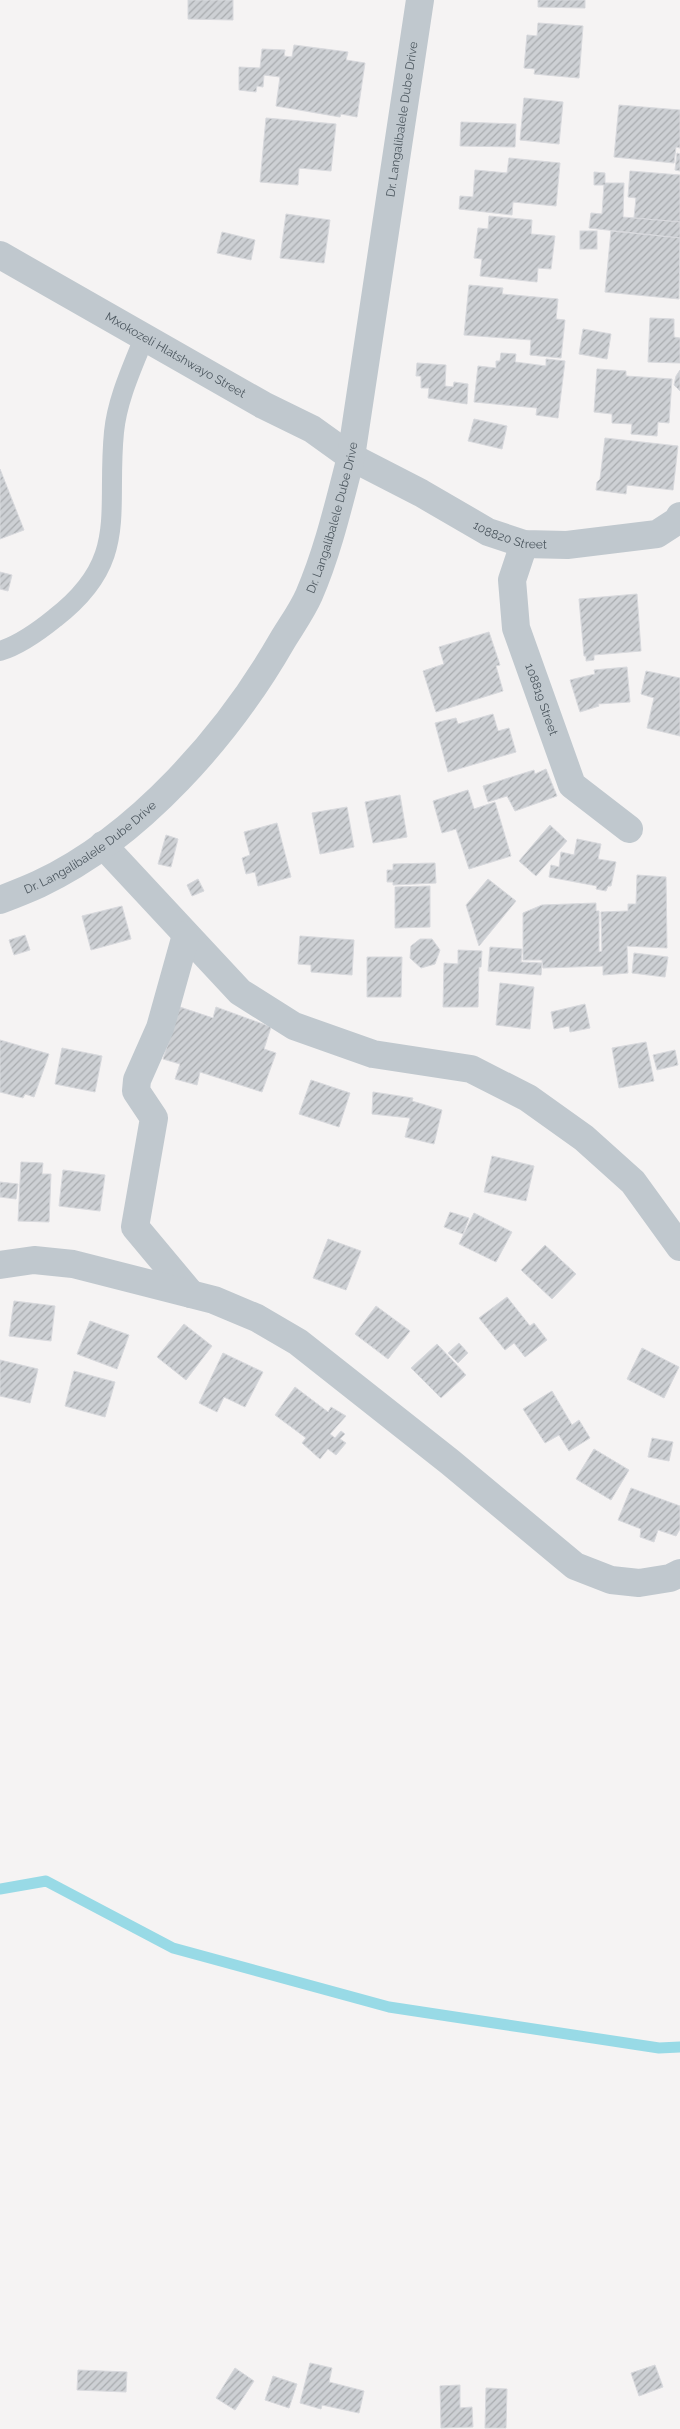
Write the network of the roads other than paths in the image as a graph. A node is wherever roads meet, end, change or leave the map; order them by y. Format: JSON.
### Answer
{"nodes":[{"id":1,"x":420,"y":0,"type":"edge"},
{"id":2,"x":0,"y":255,"type":"edge"},
{"id":3,"x":144,"y":338,"type":"junction"},
{"id":4,"x":351,"y":457,"type":"junction"},
{"id":5,"x":680,"y":516,"type":"edge"},
{"id":6,"x":524,"y":544,"type":"junction"},
{"id":7,"x":0,"y":651,"type":"edge"},
{"id":8,"x":629,"y":829,"type":"dead end"},
{"id":9,"x":103,"y":845,"type":"junction"},
{"id":10,"x":0,"y":900,"type":"edge"},
{"id":11,"x":186,"y":935,"type":"junction"},
{"id":12,"x":668,"y":1212,"type":"edge"},
{"id":13,"x":680,"y":1247,"type":"edge"},
{"id":14,"x":0,"y":1265,"type":"edge"},
{"id":15,"x":191,"y":1294,"type":"junction"},
{"id":16,"x":680,"y":1573,"type":"edge"}],
"edges":[{"from":1,"to":4,"type":"street","name":"Dr. Langalibalele Dube Drive"},
{"from":2,"to":3,"type":"street","name":"Mxokozeli Hlatshwayo Street"},
{"from":3,"to":4,"type":"street","name":"Mxokozeli Hlatshwayo Street"},
{"from":3,"to":7,"type":"lane"},
{"from":4,"to":6,"type":"street","name":"108820 Street"},
{"from":4,"to":9,"type":"street","name":"Dr. Langalibalele Dube Drive"},
{"from":5,"to":6,"type":"street","name":"108820 Street"},
{"from":6,"to":8,"type":"street","name":"108819 Street"},
{"from":9,"to":10,"type":"street","name":"Dr. Langalibalele Dube Drive"},
{"from":9,"to":11,"type":"street"},
{"from":11,"to":12,"type":"street"},
{"from":11,"to":15,"type":"street"},
{"from":12,"to":13,"type":"street"},
{"from":14,"to":15,"type":"street"},
{"from":15,"to":16,"type":"street"}]}
